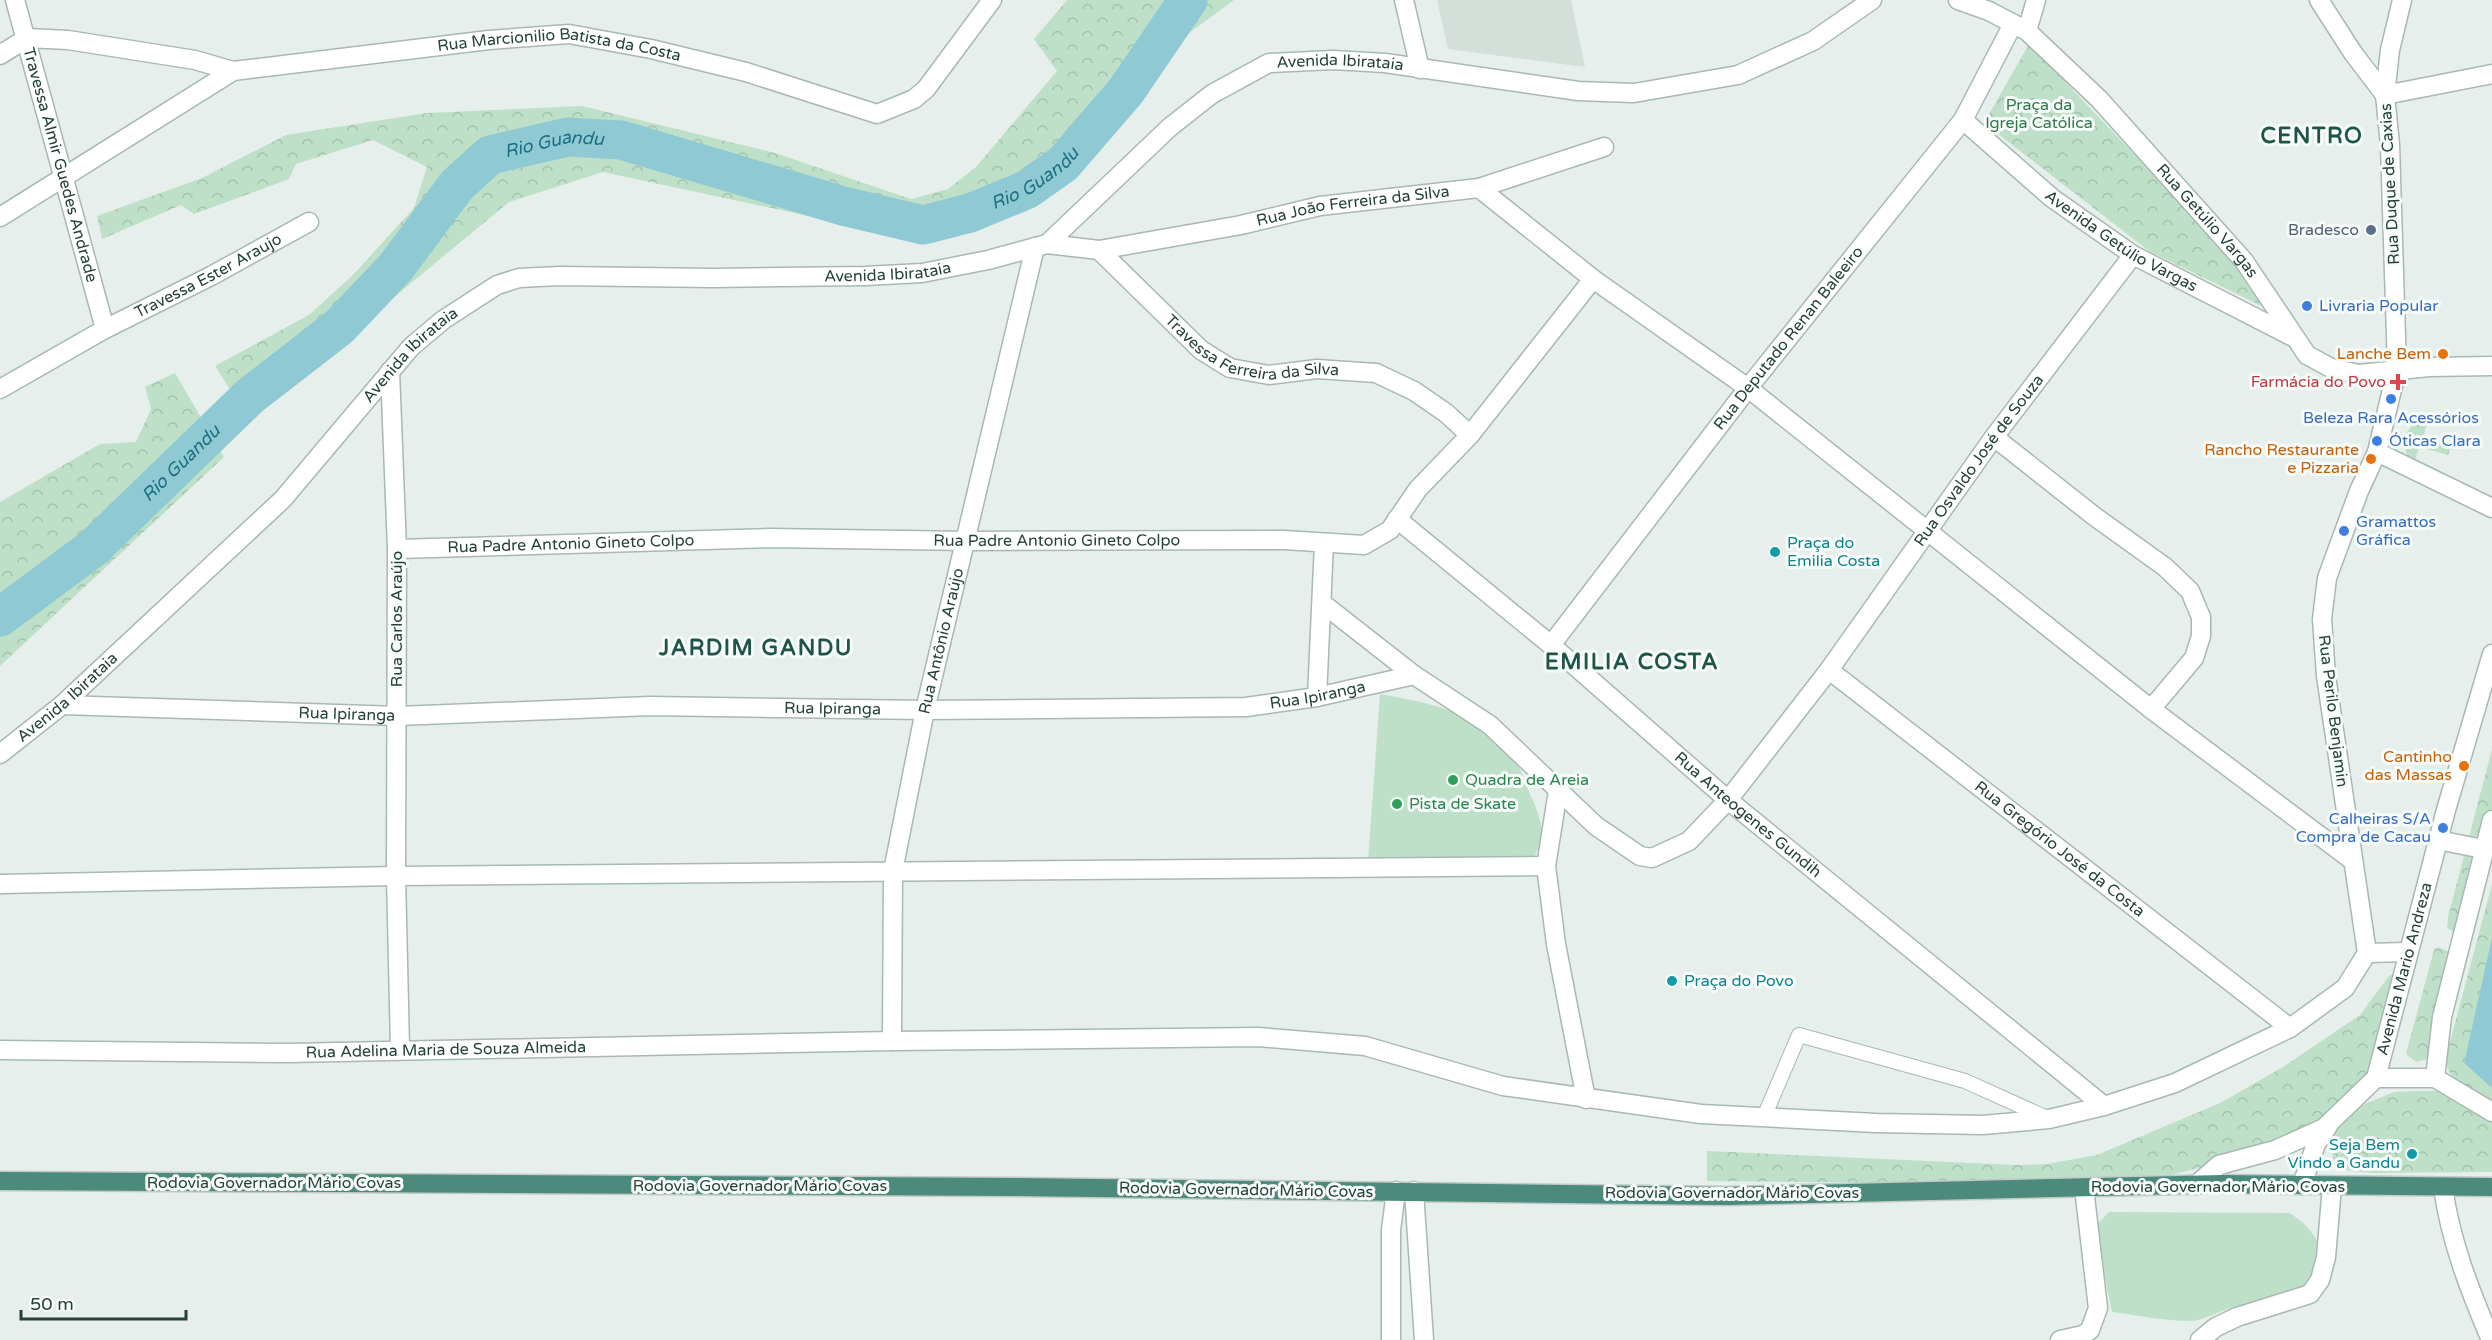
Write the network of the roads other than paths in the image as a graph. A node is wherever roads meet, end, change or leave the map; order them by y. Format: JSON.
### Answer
{"nodes":[{"id":1,"x":15,"y":0,"type":"edge"},
{"id":2,"x":992,"y":0,"type":"edge"},
{"id":3,"x":1404,"y":0,"type":"edge"},
{"id":4,"x":1872,"y":0,"type":"edge"},
{"id":5,"x":1958,"y":0,"type":"edge"},
{"id":6,"x":2036,"y":0,"type":"edge"},
{"id":7,"x":2319,"y":0,"type":"edge"},
{"id":8,"x":2402,"y":0,"type":"edge"},
{"id":9,"x":2020,"y":28,"type":"junction"},
{"id":10,"x":27,"y":38,"type":"junction"},
{"id":11,"x":0,"y":55,"type":"edge"},
{"id":12,"x":1420,"y":69,"type":"junction"},
{"id":13,"x":233,"y":72,"type":"junction"},
{"id":14,"x":2492,"y":74,"type":"edge"},
{"id":15,"x":2385,"y":95,"type":"junction"},
{"id":16,"x":1963,"y":120,"type":"junction"},
{"id":17,"x":1604,"y":147,"type":"dead end"},
{"id":18,"x":63,"y":178,"type":"junction"},
{"id":19,"x":1479,"y":188,"type":"junction"},
{"id":20,"x":0,"y":217,"type":"edge"},
{"id":21,"x":309,"y":222,"type":"dead end"},
{"id":22,"x":1041,"y":246,"type":"junction"},
{"id":23,"x":1099,"y":250,"type":"junction"},
{"id":24,"x":2133,"y":255,"type":"junction"},
{"id":25,"x":1593,"y":279,"type":"junction"},
{"id":26,"x":105,"y":329,"type":"junction"},
{"id":27,"x":2294,"y":338,"type":"junction"},
{"id":28,"x":2492,"y":366,"type":"edge"},
{"id":29,"x":2397,"y":369,"type":"junction"},
{"id":30,"x":390,"y":371,"type":"junction"},
{"id":31,"x":1748,"y":388,"type":"junction"},
{"id":32,"x":0,"y":389,"type":"edge"},
{"id":33,"x":1470,"y":435,"type":"junction"},
{"id":34,"x":1994,"y":437,"type":"junction"},
{"id":35,"x":2377,"y":452,"type":"junction"},
{"id":36,"x":2492,"y":508,"type":"edge"},
{"id":37,"x":1397,"y":519,"type":"junction"},
{"id":38,"x":1928,"y":530,"type":"junction"},
{"id":39,"x":968,"y":541,"type":"junction"},
{"id":40,"x":1324,"y":543,"type":"junction"},
{"id":41,"x":397,"y":549,"type":"junction"},
{"id":42,"x":1322,"y":603,"type":"junction"},
{"id":43,"x":1551,"y":645,"type":"junction"},
{"id":44,"x":2492,"y":654,"type":"edge"},
{"id":45,"x":1829,"y":670,"type":"junction"},
{"id":46,"x":1414,"y":675,"type":"junction"},
{"id":47,"x":1317,"y":697,"type":"junction"},
{"id":48,"x":62,"y":705,"type":"junction"},
{"id":49,"x":2151,"y":709,"type":"junction"},
{"id":50,"x":926,"y":710,"type":"junction"},
{"id":51,"x":398,"y":716,"type":"junction"},
{"id":52,"x":0,"y":754,"type":"edge"},
{"id":53,"x":1558,"y":791,"type":"junction"},
{"id":54,"x":1728,"y":800,"type":"junction"},
{"id":55,"x":2492,"y":820,"type":"edge"},
{"id":56,"x":2438,"y":840,"type":"junction"},
{"id":57,"x":2483,"y":849,"type":"junction"},
{"id":58,"x":2352,"y":860,"type":"junction"},
{"id":59,"x":1546,"y":866,"type":"junction"},
{"id":60,"x":893,"y":871,"type":"junction"},
{"id":61,"x":396,"y":876,"type":"junction"},
{"id":62,"x":0,"y":884,"type":"edge"},
{"id":63,"x":2408,"y":952,"type":"junction"},
{"id":64,"x":2367,"y":953,"type":"junction"},
{"id":65,"x":2290,"y":1028,"type":"junction"},
{"id":66,"x":892,"y":1041,"type":"junction"},
{"id":67,"x":400,"y":1048,"type":"junction"},
{"id":68,"x":0,"y":1050,"type":"edge"},
{"id":69,"x":2376,"y":1078,"type":"junction"},
{"id":70,"x":2435,"y":1078,"type":"junction"},
{"id":71,"x":1586,"y":1099,"type":"junction"},
{"id":72,"x":2104,"y":1106,"type":"junction"},
{"id":73,"x":2492,"y":1112,"type":"edge"},
{"id":74,"x":1764,"y":1117,"type":"junction"},
{"id":75,"x":2049,"y":1119,"type":"junction"},
{"id":76,"x":2329,"y":1124,"type":"junction"},
{"id":77,"x":0,"y":1182,"type":"edge"},
{"id":78,"x":2196,"y":1185,"type":"junction"},
{"id":79,"x":2302,"y":1185,"type":"junction"},
{"id":80,"x":2332,"y":1186,"type":"junction"},
{"id":81,"x":2443,"y":1186,"type":"junction"},
{"id":82,"x":2492,"y":1187,"type":"edge"},
{"id":83,"x":2084,"y":1188,"type":"junction"},
{"id":84,"x":1405,"y":1191,"type":"junction"},
{"id":85,"x":1391,"y":1340,"type":"edge"},
{"id":86,"x":1424,"y":1340,"type":"edge"},
{"id":87,"x":2060,"y":1340,"type":"edge"},
{"id":88,"x":2200,"y":1340,"type":"edge"},
{"id":89,"x":2491,"y":1340,"type":"edge"}],
"edges":[{"from":1,"to":10,"type":"street","name":"Travessa Almir Guedes Andrade"},
{"from":2,"to":13,"type":"street","name":"Rua Marcionilio Batista da Costa"},
{"from":3,"to":12,"type":"street"},
{"from":4,"to":12,"type":"street","name":"Avenida Ibirataia"},
{"from":5,"to":9,"type":"street","name":"Rua Getúlio Vargas"},
{"from":6,"to":9,"type":"street","name":"Rua Deputado Renan Baleeiro"},
{"from":7,"to":15,"type":"street"},
{"from":8,"to":15,"type":"street","name":"Rua Duque de Caxias"},
{"from":9,"to":16,"type":"street","name":"Rua Deputado Renan Baleeiro"},
{"from":9,"to":27,"type":"street","name":"Rua Getúlio Vargas"},
{"from":10,"to":11,"type":"street"},
{"from":10,"to":13,"type":"street"},
{"from":10,"to":18,"type":"street","name":"Travessa Almir Guedes Andrade"},
{"from":12,"to":22,"type":"street","name":"Avenida Ibirataia"},
{"from":13,"to":18,"type":"street"},
{"from":14,"to":15,"type":"street"},
{"from":15,"to":29,"type":"street","name":"Rua Duque de Caxias"},
{"from":16,"to":24,"type":"street","name":"Avenida Getúlio Vargas"},
{"from":16,"to":31,"type":"street","name":"Rua Deputado Renan Baleeiro"},
{"from":17,"to":19,"type":"street","name":"Rua João Ferreira da Silva"},
{"from":18,"to":20,"type":"street"},
{"from":18,"to":26,"type":"street","name":"Travessa Almir Guedes Andrade"},
{"from":19,"to":23,"type":"street","name":"Rua João Ferreira da Silva"},
{"from":19,"to":25,"type":"street"},
{"from":21,"to":26,"type":"street","name":"Travessa Ester Araujo"},
{"from":22,"to":23,"type":"street"},
{"from":22,"to":30,"type":"street","name":"Avenida Ibirataia"},
{"from":22,"to":39,"type":"street","name":"Rua Antônio Araújo"},
{"from":23,"to":33,"type":"street","name":"Travessa Ferreira da Silva"},
{"from":24,"to":27,"type":"street","name":"Avenida Getúlio Vargas"},
{"from":24,"to":34,"type":"street","name":"Rua Osvaldo José de Souza"},
{"from":25,"to":31,"type":"street"},
{"from":25,"to":33,"type":"street","name":"Rua Padre Antonio Gineto Colpo"},
{"from":26,"to":32,"type":"street","name":"Travessa Ester Araujo"},
{"from":27,"to":29,"type":"street","name":"Rua Getúlio Vargas"},
{"from":28,"to":29,"type":"street","name":"Rua Getúlio Vargas"},
{"from":29,"to":35,"type":"street","name":"Rua Perilo Benjamin"},
{"from":30,"to":41,"type":"street","name":"Rua Carlos Araújo"},
{"from":30,"to":48,"type":"street","name":"Avenida Ibirataia"},
{"from":31,"to":38,"type":"street"},
{"from":31,"to":43,"type":"street","name":"Rua Deputado Renan Baleeiro"},
{"from":33,"to":37,"type":"street","name":"Rua Padre Antonio Gineto Colpo"},
{"from":34,"to":38,"type":"street","name":"Rua Osvaldo José de Souza"},
{"from":34,"to":49,"type":"street"},
{"from":35,"to":36,"type":"street"},
{"from":35,"to":58,"type":"street","name":"Rua Perilo Benjamin"},
{"from":37,"to":40,"type":"street","name":"Rua Padre Antonio Gineto Colpo"},
{"from":37,"to":43,"type":"street","name":"Rua Anteogenes Gundih"},
{"from":38,"to":45,"type":"street","name":"Rua Osvaldo José de Souza"},
{"from":38,"to":49,"type":"street"},
{"from":39,"to":40,"type":"street","name":"Rua Padre Antonio Gineto Colpo"},
{"from":39,"to":41,"type":"street","name":"Rua Padre Antonio Gineto Colpo"},
{"from":39,"to":50,"type":"street","name":"Rua Antônio Araújo"},
{"from":40,"to":42,"type":"street"},
{"from":41,"to":51,"type":"street","name":"Rua Carlos Araújo"},
{"from":42,"to":46,"type":"street"},
{"from":42,"to":47,"type":"street"},
{"from":43,"to":54,"type":"street","name":"Rua Anteogenes Gundih"},
{"from":44,"to":56,"type":"street","name":"Avenida Mario Andreza"},
{"from":45,"to":54,"type":"street","name":"Rua Osvaldo José de Souza"},
{"from":45,"to":65,"type":"street","name":"Rua Gregório José da Costa"},
{"from":46,"to":47,"type":"street","name":"Rua Ipiranga"},
{"from":46,"to":53,"type":"street"},
{"from":47,"to":50,"type":"street","name":"Rua Ipiranga"},
{"from":48,"to":51,"type":"street","name":"Rua Ipiranga"},
{"from":48,"to":52,"type":"street","name":"Avenida Ibirataia"},
{"from":49,"to":58,"type":"street"},
{"from":50,"to":51,"type":"street","name":"Rua Ipiranga"},
{"from":50,"to":60,"type":"street","name":"Rua Antônio Araújo"},
{"from":51,"to":61,"type":"street","name":"Rua Carlos Araújo"},
{"from":53,"to":54,"type":"street","name":"Rua Osvaldo José de Souza"},
{"from":53,"to":59,"type":"street"},
{"from":54,"to":72,"type":"street","name":"Rua Anteogenes Gundih"},
{"from":55,"to":57,"type":"street"},
{"from":56,"to":57,"type":"street"},
{"from":56,"to":63,"type":"street","name":"Avenida Mario Andreza"},
{"from":57,"to":70,"type":"street"},
{"from":58,"to":64,"type":"street","name":"Rua Perilo Benjamin"},
{"from":59,"to":60,"type":"street"},
{"from":59,"to":71,"type":"street"},
{"from":60,"to":61,"type":"street"},
{"from":60,"to":66,"type":"street","name":"Rua Antônio Araújo"},
{"from":61,"to":62,"type":"street"},
{"from":61,"to":67,"type":"street","name":"Rua Carlos Araújo"},
{"from":63,"to":64,"type":"street"},
{"from":63,"to":69,"type":"street","name":"Avenida Mario Andreza"},
{"from":64,"to":65,"type":"street"},
{"from":65,"to":72,"type":"street","name":"Rua Adelina Maria de Souza Almeida"},
{"from":66,"to":67,"type":"street","name":"Rua Adelina Maria de Souza Almeida"},
{"from":66,"to":71,"type":"street","name":"Rua Adelina Maria de Souza Almeida"},
{"from":67,"to":68,"type":"street","name":"Rua Adelina Maria de Souza Almeida"},
{"from":69,"to":70,"type":"street"},
{"from":69,"to":76,"type":"street","name":"Avenida Mario Andreza"},
{"from":70,"to":73,"type":"street"},
{"from":71,"to":74,"type":"street","name":"Rua Adelina Maria de Souza Almeida"},
{"from":72,"to":75,"type":"street","name":"Rua Adelina Maria de Souza Almeida"},
{"from":74,"to":75,"type":"street","name":"Rua Adelina Maria de Souza Almeida"},
{"from":74,"to":75,"type":"lane"},
{"from":76,"to":78,"type":"street","name":"Avenida Mario Andreza"},
{"from":76,"to":79,"type":"street"},
{"from":77,"to":84,"type":"highway","name":"Rodovia Governador Mário Covas"},
{"from":78,"to":79,"type":"highway","name":"Rodovia Governador Mário Covas"},
{"from":78,"to":83,"type":"highway","name":"Rodovia Governador Mário Covas"},
{"from":79,"to":80,"type":"highway","name":"Rodovia Governador Mário Covas"},
{"from":80,"to":81,"type":"highway","name":"Rodovia Governador Mário Covas"},
{"from":80,"to":88,"type":"street"},
{"from":81,"to":82,"type":"highway","name":"Rodovia Governador Mário Covas"},
{"from":81,"to":89,"type":"street"},
{"from":83,"to":84,"type":"highway","name":"Rodovia Governador Mário Covas"},
{"from":83,"to":87,"type":"street"},
{"from":84,"to":85,"type":"street"},
{"from":84,"to":86,"type":"street"}]}
